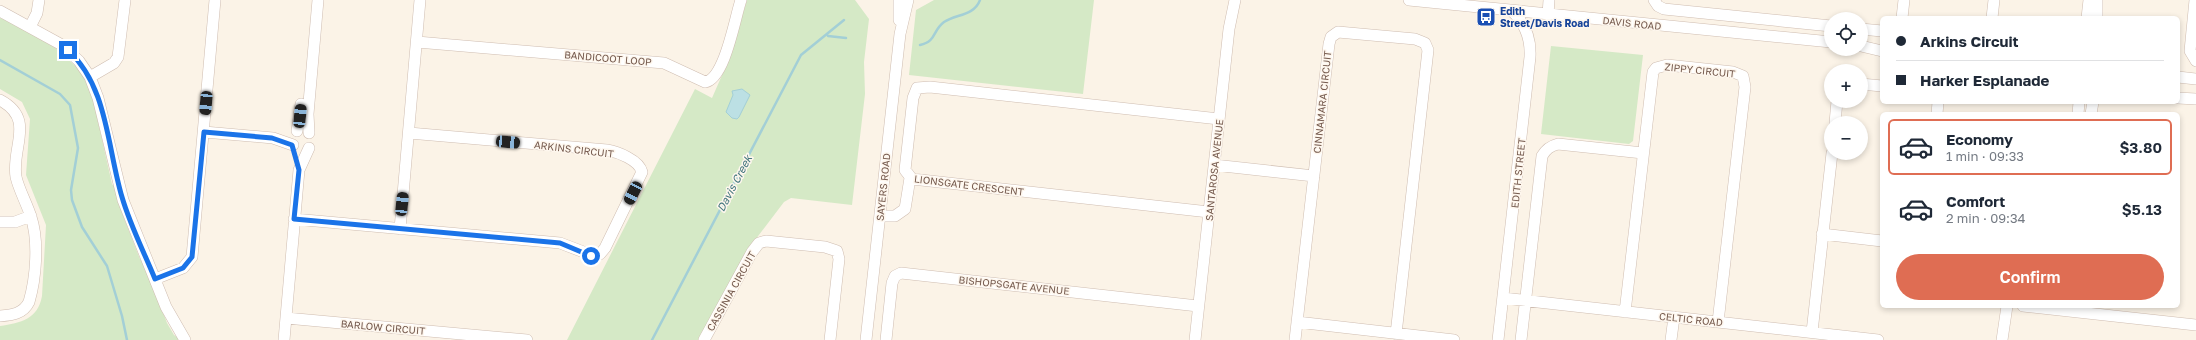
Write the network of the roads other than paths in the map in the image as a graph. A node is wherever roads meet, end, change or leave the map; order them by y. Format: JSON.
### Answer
{"nodes":[{"id":1,"x":39,"y":0,"type":"edge"},
{"id":2,"x":124,"y":0,"type":"edge"},
{"id":3,"x":215,"y":0,"type":"edge"},
{"id":4,"x":310,"y":0,"type":"edge"},
{"id":5,"x":318,"y":0,"type":"edge"},
{"id":6,"x":420,"y":0,"type":"edge"},
{"id":7,"x":899,"y":0,"type":"edge"},
{"id":8,"x":908,"y":0,"type":"edge"},
{"id":9,"x":1235,"y":0,"type":"edge"},
{"id":10,"x":1409,"y":0,"type":"edge"},
{"id":11,"x":1549,"y":0,"type":"edge"},
{"id":12,"x":1904,"y":0,"type":"edge"},
{"id":13,"x":1994,"y":0,"type":"edge"},
{"id":14,"x":2089,"y":0,"type":"edge"},
{"id":15,"x":2097,"y":0,"type":"edge"},
{"id":16,"x":2195,"y":0,"type":"edge"},
{"id":17,"x":740,"y":1,"type":"edge"},
{"id":18,"x":1462,"y":3,"type":"edge"},
{"id":19,"x":1656,"y":3,"type":"edge"},
{"id":20,"x":0,"y":11,"type":"edge"},
{"id":21,"x":1512,"y":11,"type":"junction"},
{"id":22,"x":1548,"y":15,"type":"junction"},
{"id":23,"x":1902,"y":16,"type":"edge"},
{"id":24,"x":1992,"y":16,"type":"edge"},
{"id":25,"x":2087,"y":16,"type":"edge"},
{"id":26,"x":2097,"y":16,"type":"edge"},
{"id":27,"x":1824,"y":25,"type":"edge"},
{"id":28,"x":30,"y":27,"type":"junction"},
{"id":29,"x":1868,"y":30,"type":"edge"},
{"id":30,"x":1880,"y":31,"type":"edge"},
{"id":31,"x":900,"y":34,"type":"junction"},
{"id":32,"x":1824,"y":41,"type":"edge"},
{"id":33,"x":417,"y":42,"type":"junction"},
{"id":34,"x":1868,"y":46,"type":"edge"},
{"id":35,"x":1880,"y":47,"type":"edge"},
{"id":36,"x":1868,"y":48,"type":"edge"},
{"id":37,"x":1880,"y":51,"type":"edge"},
{"id":38,"x":2196,"y":61,"type":"edge"},
{"id":39,"x":90,"y":77,"type":"junction"},
{"id":40,"x":2180,"y":77,"type":"edge"},
{"id":41,"x":2196,"y":79,"type":"edge"},
{"id":42,"x":1868,"y":85,"type":"edge"},
{"id":43,"x":1880,"y":86,"type":"edge"},
{"id":44,"x":2180,"y":98,"type":"edge"},
{"id":45,"x":0,"y":100,"type":"edge"},
{"id":46,"x":2196,"y":100,"type":"edge"},
{"id":47,"x":1219,"y":119,"type":"junction"},
{"id":48,"x":204,"y":132,"type":"junction"},
{"id":49,"x":409,"y":133,"type":"junction"},
{"id":50,"x":297,"y":138,"type":"junction"},
{"id":51,"x":309,"y":148,"type":"junction"},
{"id":52,"x":1643,"y":153,"type":"junction"},
{"id":53,"x":1831,"y":160,"type":"edge"},
{"id":54,"x":1214,"y":165,"type":"junction"},
{"id":55,"x":299,"y":170,"type":"junction"},
{"id":56,"x":1314,"y":176,"type":"junction"},
{"id":57,"x":910,"y":178,"type":"junction"},
{"id":58,"x":1209,"y":212,"type":"junction"},
{"id":59,"x":31,"y":216,"type":"junction"},
{"id":60,"x":880,"y":216,"type":"junction"},
{"id":61,"x":294,"y":219,"type":"junction"},
{"id":62,"x":0,"y":222,"type":"edge"},
{"id":63,"x":400,"y":229,"type":"junction"},
{"id":64,"x":1822,"y":234,"type":"junction"},
{"id":65,"x":1880,"y":241,"type":"edge"},
{"id":66,"x":155,"y":279,"type":"junction"},
{"id":67,"x":1503,"y":298,"type":"junction"},
{"id":68,"x":1526,"y":301,"type":"junction"},
{"id":69,"x":1198,"y":306,"type":"junction"},
{"id":70,"x":2006,"y":308,"type":"edge"},
{"id":71,"x":2041,"y":308,"type":"edge"},
{"id":72,"x":1625,"y":312,"type":"junction"},
{"id":73,"x":0,"y":316,"type":"edge"},
{"id":74,"x":1674,"y":317,"type":"junction"},
{"id":75,"x":286,"y":318,"type":"junction"},
{"id":76,"x":1297,"y":322,"type":"junction"},
{"id":77,"x":1718,"y":322,"type":"junction"},
{"id":78,"x":2196,"y":325,"type":"edge"},
{"id":79,"x":1812,"y":332,"type":"junction"},
{"id":80,"x":1396,"y":334,"type":"junction"},
{"id":81,"x":185,"y":340,"type":"edge"},
{"id":82,"x":284,"y":340,"type":"edge"},
{"id":83,"x":527,"y":340,"type":"edge"},
{"id":84,"x":704,"y":340,"type":"edge"},
{"id":85,"x":830,"y":340,"type":"edge"},
{"id":86,"x":866,"y":340,"type":"edge"},
{"id":87,"x":886,"y":340,"type":"edge"},
{"id":88,"x":1195,"y":340,"type":"edge"},
{"id":89,"x":1295,"y":340,"type":"edge"},
{"id":90,"x":1454,"y":340,"type":"edge"},
{"id":91,"x":1498,"y":340,"type":"edge"},
{"id":92,"x":1521,"y":340,"type":"edge"},
{"id":93,"x":1672,"y":340,"type":"edge"},
{"id":94,"x":1878,"y":340,"type":"edge"},
{"id":95,"x":2002,"y":340,"type":"edge"}],
"edges":[{"from":1,"to":28,"type":"street"},
{"from":2,"to":39,"type":"street"},
{"from":3,"to":48,"type":"street"},
{"from":4,"to":50,"type":"street"},
{"from":5,"to":50,"type":"street"},
{"from":6,"to":33,"type":"street"},
{"from":7,"to":31,"type":"street","name":"SAYERS ROAD"},
{"from":8,"to":31,"type":"street","name":"SAYERS ROAD"},
{"from":9,"to":47,"type":"street","name":"SANTAROSA AVENUE"},
{"from":10,"to":18,"type":"street","name":"DAVIS ROAD"},
{"from":11,"to":22,"type":"street"},
{"from":12,"to":23,"type":"street"},
{"from":13,"to":24,"type":"street"},
{"from":14,"to":25,"type":"street"},
{"from":15,"to":26,"type":"street"},
{"from":16,"to":38,"type":"street"},
{"from":17,"to":33,"type":"street","name":"BANDICOOT LOOP"},
{"from":18,"to":21,"type":"street","name":"DAVIS ROAD"},
{"from":19,"to":27,"type":"street"},
{"from":20,"to":28,"type":"street"},
{"from":21,"to":22,"type":"street","name":"DAVIS ROAD"},
{"from":21,"to":67,"type":"street","name":"EDITH STREET"},
{"from":22,"to":32,"type":"street","name":"DAVIS ROAD"},
{"from":28,"to":39,"type":"street"},
{"from":29,"to":30,"type":"street"},
{"from":31,"to":60,"type":"street","name":"SAYERS ROAD"},
{"from":33,"to":49,"type":"street"},
{"from":34,"to":35,"type":"street"},
{"from":36,"to":37,"type":"street"},
{"from":39,"to":66,"type":"street"},
{"from":40,"to":41,"type":"street"},
{"from":42,"to":43,"type":"street"},
{"from":44,"to":46,"type":"street"},
{"from":45,"to":59,"type":"street"},
{"from":47,"to":54,"type":"street","name":"SANTAROSA AVENUE"},
{"from":47,"to":57,"type":"street","name":"LIONSGATE CRESCENT"},
{"from":48,"to":50,"type":"street"},
{"from":48,"to":66,"type":"street"},
{"from":49,"to":63,"type":"street"},
{"from":49,"to":63,"type":"street","name":"ARKINS CIRCUIT"},
{"from":50,"to":51,"type":"street"},
{"from":50,"to":51,"type":"street"},
{"from":50,"to":55,"type":"street"},
{"from":51,"to":55,"type":"street"},
{"from":52,"to":68,"type":"street"},
{"from":52,"to":72,"type":"street","name":"ZIPPY CIRCUIT"},
{"from":52,"to":77,"type":"street","name":"ZIPPY CIRCUIT"},
{"from":53,"to":64,"type":"street"},
{"from":54,"to":56,"type":"street"},
{"from":54,"to":58,"type":"street","name":"SANTAROSA AVENUE"},
{"from":55,"to":61,"type":"street"},
{"from":56,"to":76,"type":"street","name":"CINNAMARA CIRCUIT"},
{"from":56,"to":80,"type":"street","name":"CINNAMARA CIRCUIT"},
{"from":57,"to":58,"type":"street","name":"LIONSGATE CRESCENT"},
{"from":57,"to":60,"type":"street"},
{"from":58,"to":69,"type":"street","name":"SANTAROSA AVENUE"},
{"from":59,"to":62,"type":"street"},
{"from":59,"to":73,"type":"street"},
{"from":60,"to":86,"type":"street","name":"SAYERS ROAD"},
{"from":61,"to":63,"type":"street","name":"ARKINS CIRCUIT"},
{"from":61,"to":75,"type":"street"},
{"from":64,"to":65,"type":"street"},
{"from":64,"to":79,"type":"street"},
{"from":66,"to":81,"type":"street"},
{"from":67,"to":68,"type":"street","name":"CELTIC ROAD"},
{"from":67,"to":91,"type":"street","name":"EDITH STREET"},
{"from":68,"to":72,"type":"street","name":"CELTIC ROAD"},
{"from":68,"to":92,"type":"street"},
{"from":69,"to":87,"type":"street","name":"BISHOPSGATE AVENUE"},
{"from":69,"to":88,"type":"street","name":"SANTAROSA AVENUE"},
{"from":70,"to":95,"type":"street"},
{"from":71,"to":78,"type":"street"},
{"from":72,"to":74,"type":"street","name":"CELTIC ROAD"},
{"from":74,"to":77,"type":"street","name":"CELTIC ROAD"},
{"from":74,"to":93,"type":"street"},
{"from":75,"to":82,"type":"street"},
{"from":75,"to":83,"type":"street","name":"BARLOW CIRCUIT"},
{"from":76,"to":80,"type":"street"},
{"from":76,"to":89,"type":"street","name":"CINNAMARA CIRCUIT"},
{"from":77,"to":79,"type":"street","name":"CELTIC ROAD"},
{"from":79,"to":94,"type":"street","name":"CELTIC ROAD"},
{"from":80,"to":90,"type":"street"},
{"from":84,"to":85,"type":"street","name":"CASSINIA CIRCUIT"}]}
